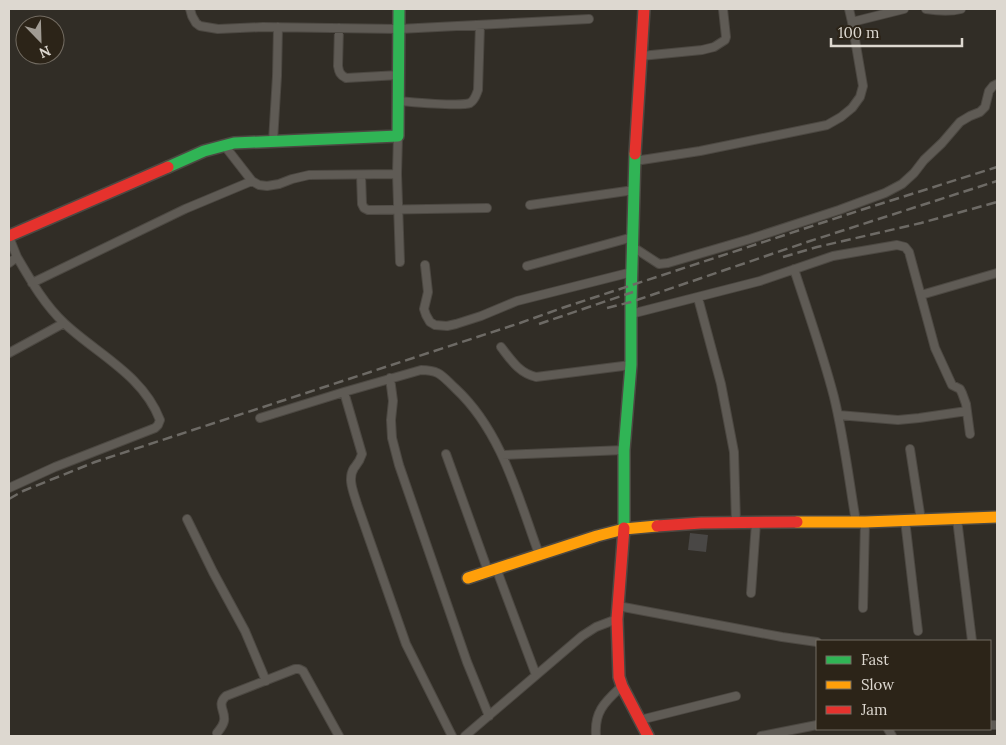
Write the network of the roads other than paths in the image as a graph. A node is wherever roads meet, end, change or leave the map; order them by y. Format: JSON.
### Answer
{"nodes":[{"id":1,"x":190,"y":9,"type":"edge"},
{"id":2,"x":399,"y":9,"type":"edge"},
{"id":3,"x":644,"y":9,"type":"edge"},
{"id":4,"x":724,"y":9,"type":"edge"},
{"id":5,"x":848,"y":9,"type":"edge"},
{"id":6,"x":904,"y":9,"type":"edge"},
{"id":7,"x":926,"y":9,"type":"edge"},
{"id":8,"x":962,"y":9,"type":"edge"},
{"id":9,"x":589,"y":20,"type":"dead end"},
{"id":10,"x":852,"y":22,"type":"junction"},
{"id":11,"x":480,"y":25,"type":"junction"},
{"id":12,"x":278,"y":28,"type":"junction"},
{"id":13,"x":338,"y":28,"type":"junction"},
{"id":14,"x":399,"y":28,"type":"junction"},
{"id":15,"x":641,"y":56,"type":"junction"},
{"id":16,"x":399,"y":75,"type":"junction"},
{"id":17,"x":997,"y":84,"type":"edge"},
{"id":18,"x":399,"y":101,"type":"junction"},
{"id":19,"x":398,"y":136,"type":"junction"},
{"id":20,"x":273,"y":141,"type":"junction"},
{"id":21,"x":224,"y":145,"type":"junction"},
{"id":22,"x":635,"y":161,"type":"junction"},
{"id":23,"x":397,"y":174,"type":"junction"},
{"id":24,"x":360,"y":175,"type":"junction"},
{"id":25,"x":252,"y":181,"type":"junction"},
{"id":26,"x":634,"y":190,"type":"junction"},
{"id":27,"x":530,"y":205,"type":"dead end"},
{"id":28,"x":487,"y":208,"type":"dead end"},
{"id":29,"x":398,"y":209,"type":"junction"},
{"id":30,"x":9,"y":236,"type":"edge"},
{"id":31,"x":633,"y":242,"type":"junction"},
{"id":32,"x":17,"y":257,"type":"junction"},
{"id":33,"x":400,"y":262,"type":"dead end"},
{"id":34,"x":9,"y":263,"type":"edge"},
{"id":35,"x":425,"y":265,"type":"dead end"},
{"id":36,"x":527,"y":266,"type":"dead end"},
{"id":37,"x":794,"y":269,"type":"junction"},
{"id":38,"x":632,"y":272,"type":"junction"},
{"id":39,"x":997,"y":272,"type":"edge"},
{"id":40,"x":32,"y":283,"type":"junction"},
{"id":41,"x":921,"y":295,"type":"junction"},
{"id":42,"x":698,"y":298,"type":"junction"},
{"id":43,"x":631,"y":314,"type":"junction"},
{"id":44,"x":64,"y":323,"type":"junction"},
{"id":45,"x":501,"y":347,"type":"dead end"},
{"id":46,"x":9,"y":352,"type":"edge"},
{"id":47,"x":631,"y":365,"type":"junction"},
{"id":48,"x":390,"y":378,"type":"junction"},
{"id":49,"x":344,"y":392,"type":"junction"},
{"id":50,"x":967,"y":411,"type":"junction"},
{"id":51,"x":838,"y":415,"type":"junction"},
{"id":52,"x":260,"y":418,"type":"dead end"},
{"id":53,"x":970,"y":434,"type":"dead end"},
{"id":54,"x":910,"y":448,"type":"dead end"},
{"id":55,"x":624,"y":450,"type":"junction"},
{"id":56,"x":446,"y":454,"type":"dead end"},
{"id":57,"x":502,"y":455,"type":"junction"},
{"id":58,"x":9,"y":488,"type":"edge"},
{"id":59,"x":997,"y":517,"type":"edge"},
{"id":60,"x":187,"y":519,"type":"dead end"},
{"id":61,"x":957,"y":519,"type":"junction"},
{"id":62,"x":905,"y":520,"type":"junction"},
{"id":63,"x":921,"y":520,"type":"junction"},
{"id":64,"x":860,"y":522,"type":"junction"},
{"id":65,"x":736,"y":523,"type":"junction"},
{"id":66,"x":756,"y":523,"type":"junction"},
{"id":67,"x":624,"y":529,"type":"junction"},
{"id":68,"x":538,"y":554,"type":"junction"},
{"id":69,"x":492,"y":570,"type":"junction"},
{"id":70,"x":468,"y":578,"type":"dead end"},
{"id":71,"x":752,"y":593,"type":"dead end"},
{"id":72,"x":618,"y":606,"type":"junction"},
{"id":73,"x":863,"y":608,"type":"dead end"},
{"id":74,"x":616,"y":619,"type":"junction"},
{"id":75,"x":918,"y":631,"type":"dead end"},
{"id":76,"x":972,"y":640,"type":"edge"},
{"id":77,"x":816,"y":642,"type":"edge"},
{"id":78,"x":536,"y":675,"type":"junction"},
{"id":79,"x":266,"y":681,"type":"junction"},
{"id":80,"x":622,"y":686,"type":"junction"},
{"id":81,"x":736,"y":696,"type":"dead end"},
{"id":82,"x":489,"y":716,"type":"junction"},
{"id":83,"x":640,"y":720,"type":"junction"},
{"id":84,"x":816,"y":725,"type":"edge"},
{"id":85,"x":217,"y":733,"type":"dead end"},
{"id":86,"x":339,"y":736,"type":"edge"},
{"id":87,"x":452,"y":736,"type":"edge"},
{"id":88,"x":465,"y":736,"type":"edge"},
{"id":89,"x":596,"y":736,"type":"edge"},
{"id":90,"x":648,"y":736,"type":"edge"},
{"id":91,"x":760,"y":736,"type":"edge"}],
"edges":[{"from":1,"to":12,"type":"street"},
{"from":2,"to":14,"type":"street"},
{"from":3,"to":15,"type":"street"},
{"from":4,"to":15,"type":"street"},
{"from":5,"to":10,"type":"street"},
{"from":6,"to":10,"type":"street"},
{"from":7,"to":8,"type":"street"},
{"from":9,"to":11,"type":"street"},
{"from":10,"to":22,"type":"street"},
{"from":11,"to":14,"type":"street"},
{"from":11,"to":18,"type":"street"},
{"from":12,"to":13,"type":"street"},
{"from":12,"to":20,"type":"street"},
{"from":13,"to":14,"type":"street"},
{"from":13,"to":16,"type":"street"},
{"from":14,"to":16,"type":"street"},
{"from":15,"to":22,"type":"street"},
{"from":16,"to":18,"type":"street"},
{"from":17,"to":31,"type":"street"},
{"from":18,"to":19,"type":"street"},
{"from":19,"to":20,"type":"street"},
{"from":19,"to":23,"type":"street"},
{"from":20,"to":21,"type":"street"},
{"from":21,"to":25,"type":"street"},
{"from":21,"to":30,"type":"street"},
{"from":22,"to":26,"type":"street"},
{"from":23,"to":24,"type":"street"},
{"from":23,"to":29,"type":"street"},
{"from":24,"to":25,"type":"street"},
{"from":24,"to":29,"type":"street"},
{"from":25,"to":40,"type":"street"},
{"from":26,"to":27,"type":"street"},
{"from":26,"to":31,"type":"street"},
{"from":28,"to":29,"type":"street"},
{"from":29,"to":33,"type":"street"},
{"from":30,"to":32,"type":"street"},
{"from":31,"to":36,"type":"street"},
{"from":31,"to":38,"type":"street"},
{"from":32,"to":34,"type":"street"},
{"from":32,"to":40,"type":"street"},
{"from":35,"to":38,"type":"street"},
{"from":37,"to":41,"type":"street"},
{"from":37,"to":42,"type":"street"},
{"from":37,"to":51,"type":"street"},
{"from":38,"to":43,"type":"street"},
{"from":39,"to":41,"type":"street"},
{"from":40,"to":44,"type":"street"},
{"from":41,"to":50,"type":"street"},
{"from":42,"to":43,"type":"street"},
{"from":42,"to":65,"type":"street"},
{"from":43,"to":47,"type":"street"},
{"from":44,"to":46,"type":"street"},
{"from":44,"to":58,"type":"street"},
{"from":45,"to":47,"type":"street"},
{"from":47,"to":55,"type":"street"},
{"from":48,"to":49,"type":"street"},
{"from":48,"to":57,"type":"street"},
{"from":48,"to":82,"type":"street"},
{"from":49,"to":52,"type":"street"},
{"from":49,"to":87,"type":"street"},
{"from":50,"to":51,"type":"street"},
{"from":50,"to":53,"type":"street"},
{"from":51,"to":64,"type":"street"},
{"from":54,"to":63,"type":"street"},
{"from":55,"to":57,"type":"street"},
{"from":55,"to":67,"type":"street"},
{"from":56,"to":69,"type":"street"},
{"from":57,"to":68,"type":"street"},
{"from":59,"to":61,"type":"street"},
{"from":60,"to":79,"type":"street"},
{"from":61,"to":63,"type":"street"},
{"from":61,"to":76,"type":"street"},
{"from":62,"to":63,"type":"street"},
{"from":62,"to":64,"type":"street"},
{"from":62,"to":75,"type":"street"},
{"from":64,"to":66,"type":"street"},
{"from":64,"to":73,"type":"street"},
{"from":65,"to":66,"type":"street"},
{"from":65,"to":67,"type":"street"},
{"from":66,"to":71,"type":"street"},
{"from":67,"to":68,"type":"street"},
{"from":67,"to":72,"type":"street"},
{"from":68,"to":69,"type":"street"},
{"from":69,"to":70,"type":"street"},
{"from":69,"to":78,"type":"street"},
{"from":72,"to":74,"type":"street"},
{"from":72,"to":77,"type":"street"},
{"from":74,"to":78,"type":"street"},
{"from":74,"to":80,"type":"street"},
{"from":78,"to":82,"type":"street"},
{"from":79,"to":85,"type":"street"},
{"from":79,"to":86,"type":"street"},
{"from":80,"to":83,"type":"street"},
{"from":80,"to":89,"type":"street"},
{"from":81,"to":83,"type":"street"},
{"from":82,"to":88,"type":"street"},
{"from":83,"to":90,"type":"street"},
{"from":84,"to":91,"type":"street"}]}
